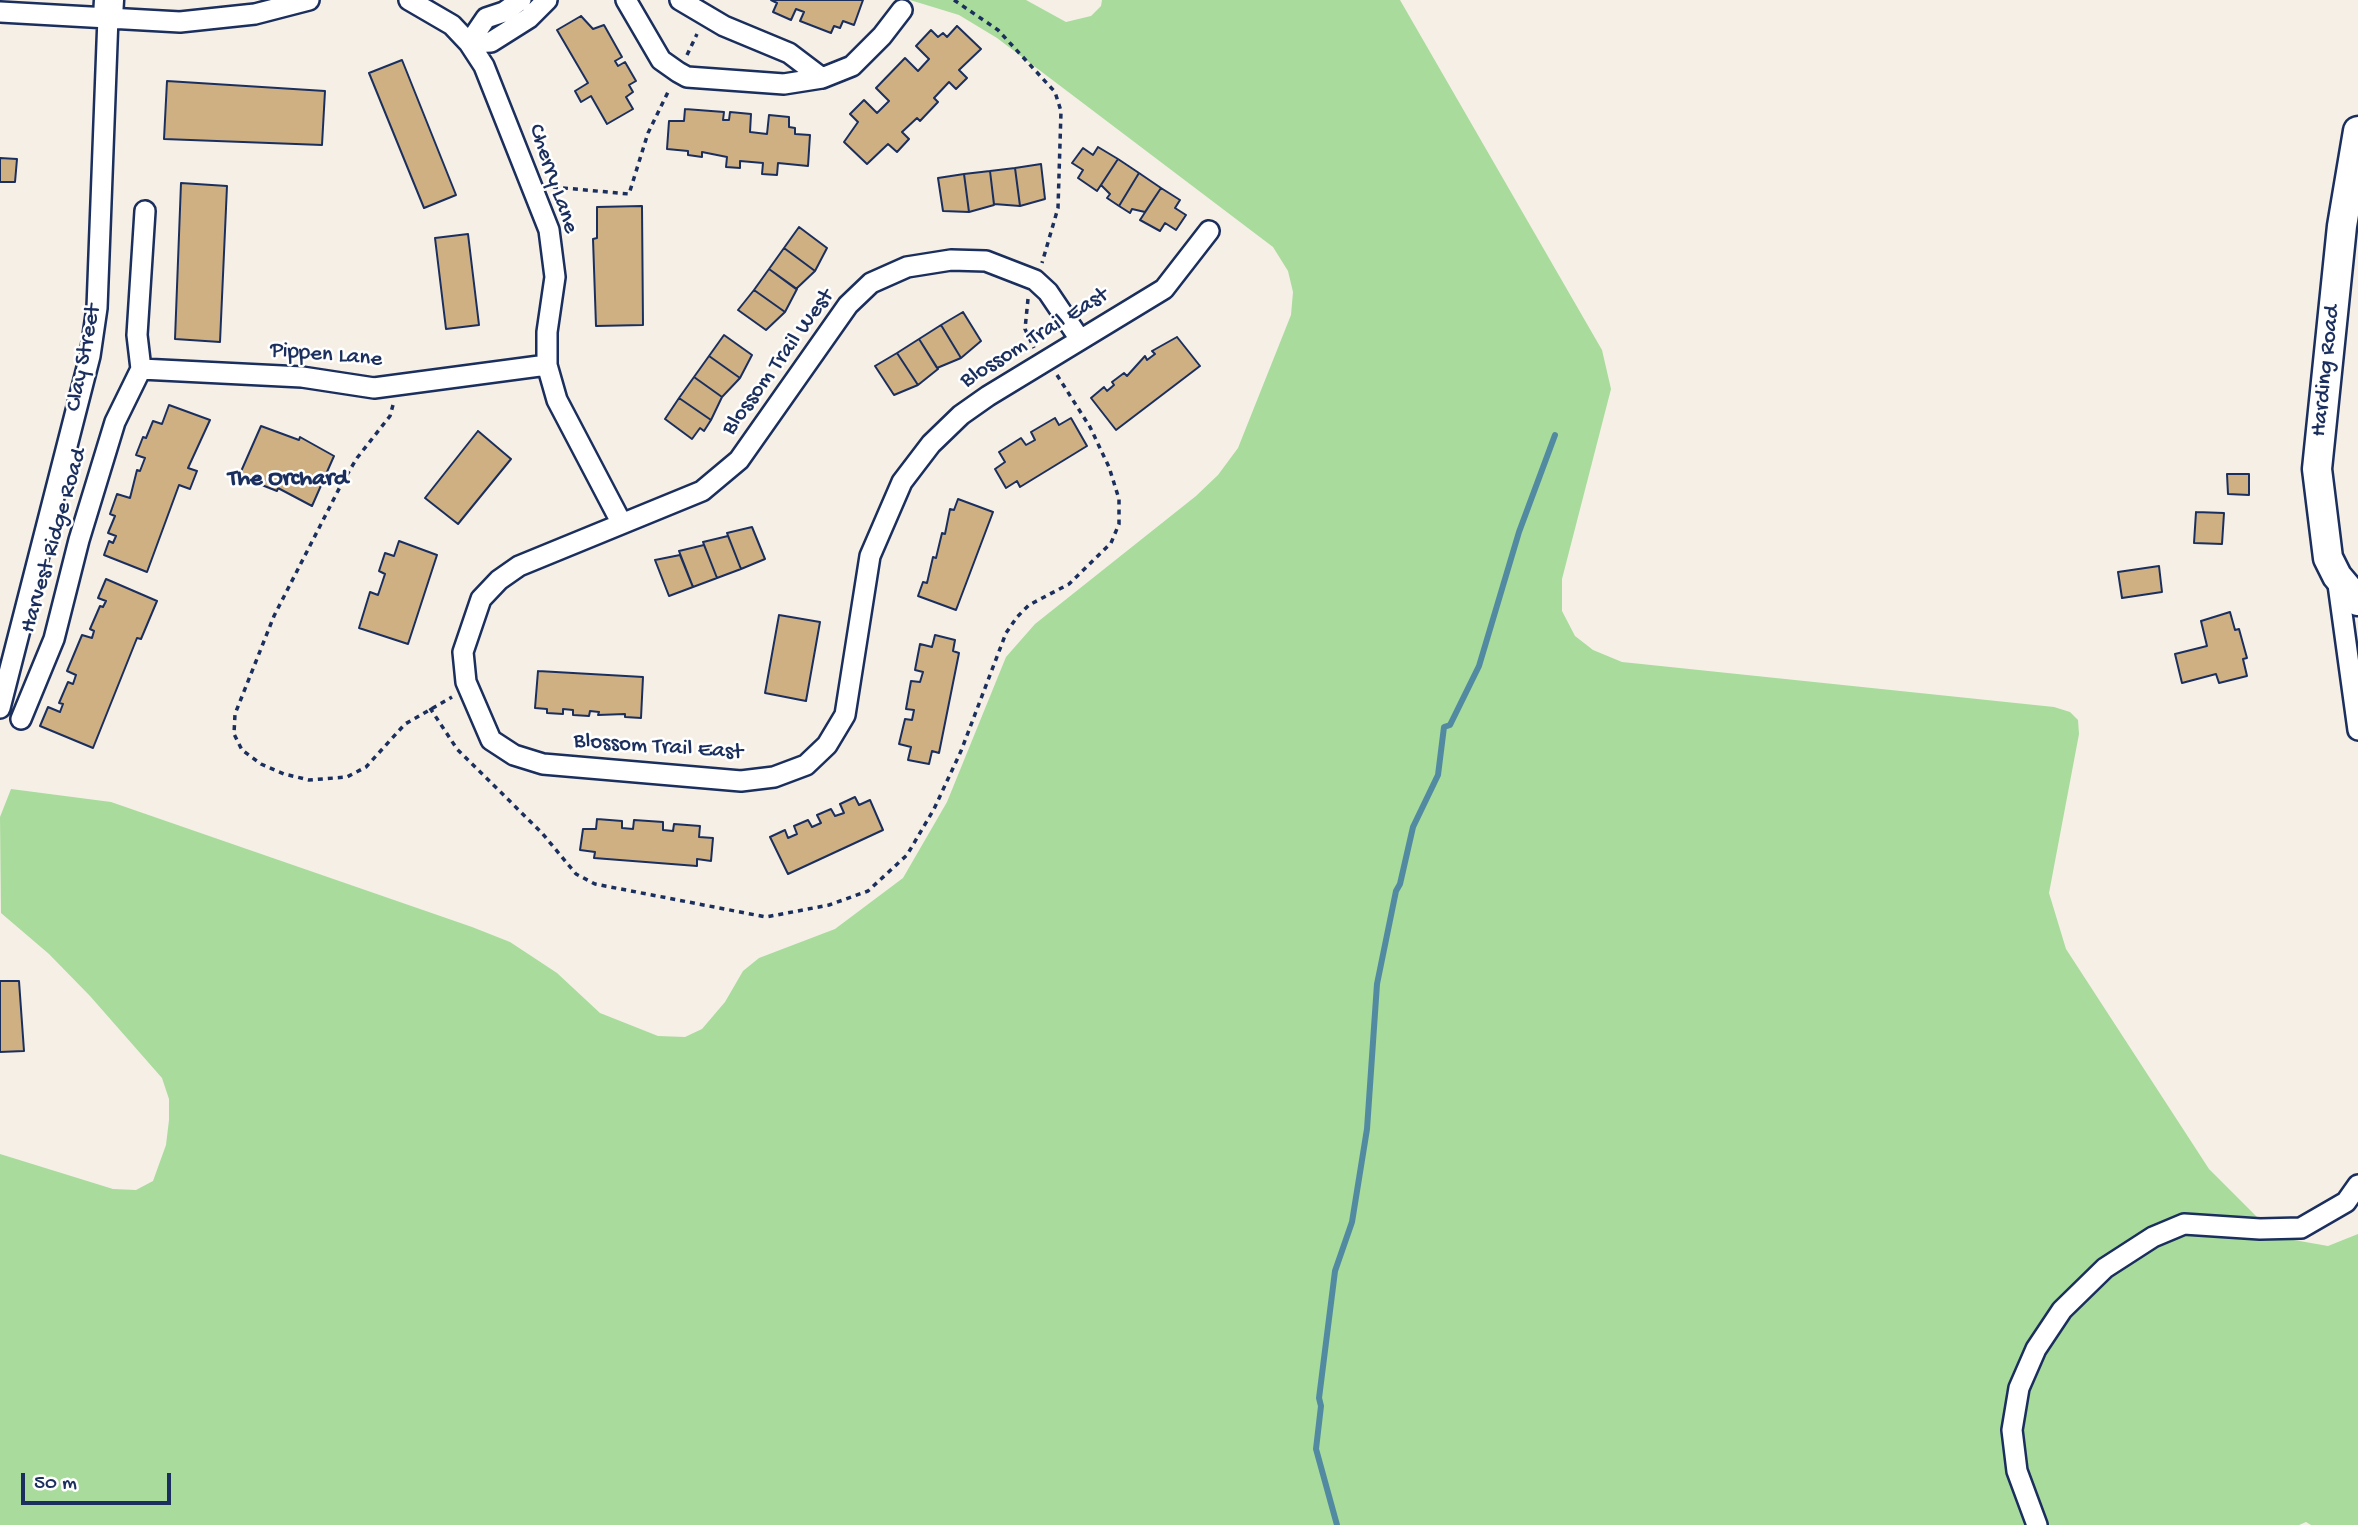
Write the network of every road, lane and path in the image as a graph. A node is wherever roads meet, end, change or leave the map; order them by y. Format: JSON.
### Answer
{"nodes":[{"id":1,"x":309,"y":0,"type":"edge"},
{"id":2,"x":409,"y":0,"type":"edge"},
{"id":3,"x":521,"y":0,"type":"edge"},
{"id":4,"x":547,"y":0,"type":"edge"},
{"id":5,"x":626,"y":0,"type":"edge"},
{"id":6,"x":680,"y":0,"type":"edge"},
{"id":7,"x":954,"y":0,"type":"edge"},
{"id":8,"x":108,"y":9,"type":"edge"},
{"id":9,"x":902,"y":10,"type":"dead end"},
{"id":10,"x":0,"y":12,"type":"edge"},
{"id":11,"x":705,"y":17,"type":"junction"},
{"id":12,"x":469,"y":43,"type":"junction"},
{"id":13,"x":678,"y":72,"type":"junction"},
{"id":14,"x":822,"y":78,"type":"junction"},
{"id":15,"x":2358,"y":131,"type":"edge"},
{"id":16,"x":534,"y":194,"type":"junction"},
{"id":17,"x":145,"y":211,"type":"dead end"},
{"id":18,"x":1209,"y":231,"type":"dead end"},
{"id":19,"x":1035,"y":280,"type":"junction"},
{"id":20,"x":1079,"y":338,"type":"junction"},
{"id":21,"x":1044,"y":360,"type":"junction"},
{"id":22,"x":547,"y":365,"type":"junction"},
{"id":23,"x":141,"y":369,"type":"junction"},
{"id":24,"x":395,"y":386,"type":"junction"},
{"id":25,"x":621,"y":522,"type":"junction"},
{"id":26,"x":2337,"y":576,"type":"junction"},
{"id":27,"x":2358,"y":601,"type":"edge"},
{"id":28,"x":469,"y":691,"type":"junction"},
{"id":29,"x":0,"y":708,"type":"edge"},
{"id":30,"x":430,"y":708,"type":"junction"},
{"id":31,"x":21,"y":719,"type":"dead end"},
{"id":32,"x":2358,"y":730,"type":"edge"},
{"id":33,"x":2358,"y":1185,"type":"edge"},
{"id":34,"x":2037,"y":1525,"type":"edge"}],
"edges":[{"from":1,"to":8,"type":"street"},
{"from":2,"to":12,"type":"street","name":"Cherry Lane"},
{"from":3,"to":12,"type":"street"},
{"from":4,"to":12,"type":"street"},
{"from":5,"to":13,"type":"street"},
{"from":6,"to":11,"type":"street"},
{"from":7,"to":19,"type":"path"},
{"from":8,"to":10,"type":"street"},
{"from":8,"to":29,"type":"street","name":"Clay Street"},
{"from":9,"to":14,"type":"street"},
{"from":11,"to":13,"type":"path"},
{"from":11,"to":14,"type":"street"},
{"from":12,"to":16,"type":"street","name":"Cherry Lane"},
{"from":13,"to":14,"type":"street"},
{"from":13,"to":16,"type":"path"},
{"from":15,"to":26,"type":"main road","name":"Harding Road"},
{"from":16,"to":22,"type":"street","name":"Cherry Lane"},
{"from":17,"to":23,"type":"street"},
{"from":18,"to":20,"type":"street","name":"Blossom Trail East"},
{"from":19,"to":20,"type":"street","name":"Blossom Trail West"},
{"from":19,"to":21,"type":"path"},
{"from":19,"to":25,"type":"street","name":"Blossom Trail West"},
{"from":20,"to":21,"type":"street","name":"Blossom Trail East"},
{"from":21,"to":28,"type":"street","name":"Blossom Trail East"},
{"from":21,"to":30,"type":"path"},
{"from":22,"to":24,"type":"street","name":"Pippen Lane"},
{"from":22,"to":25,"type":"street","name":"Cherry Lane"},
{"from":23,"to":24,"type":"street","name":"Pippen Lane"},
{"from":23,"to":31,"type":"street","name":"Harvest Ridge Road"},
{"from":24,"to":30,"type":"path"},
{"from":25,"to":28,"type":"street","name":"Blossom Trail East"},
{"from":26,"to":27,"type":"main road","name":"Harding Road"},
{"from":26,"to":32,"type":"street"},
{"from":28,"to":30,"type":"path"},
{"from":33,"to":34,"type":"street"}]}
